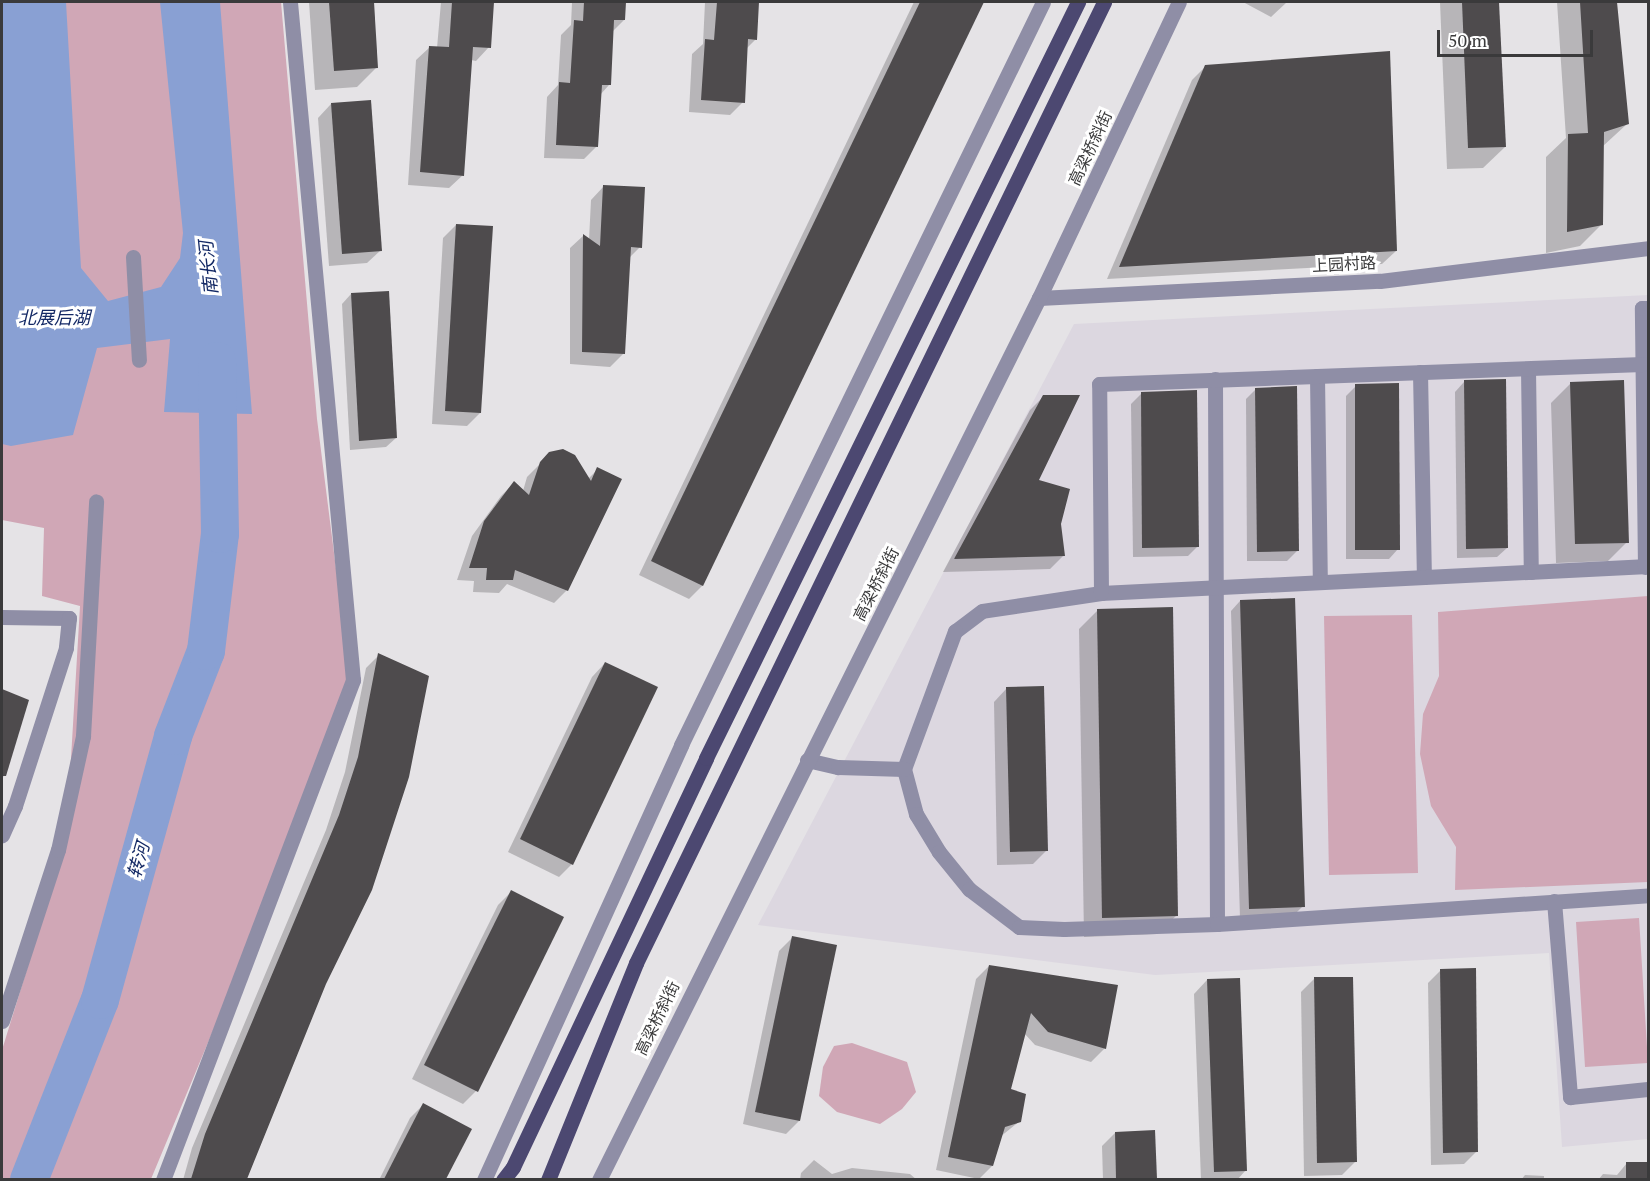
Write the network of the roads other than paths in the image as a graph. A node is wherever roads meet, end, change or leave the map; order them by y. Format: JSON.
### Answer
{"nodes":[{"id":1,"x":290,"y":2,"type":"edge"},
{"id":2,"x":1043,"y":2,"type":"edge"},
{"id":3,"x":1078,"y":2,"type":"edge"},
{"id":4,"x":1104,"y":2,"type":"edge"},
{"id":5,"x":1179,"y":2,"type":"edge"},
{"id":6,"x":1648,"y":248,"type":"edge"},
{"id":7,"x":133,"y":257,"type":"dead end"},
{"id":8,"x":1039,"y":298,"type":"junction"},
{"id":9,"x":1648,"y":308,"type":"edge"},
{"id":10,"x":139,"y":360,"type":"dead end"},
{"id":11,"x":1642,"y":364,"type":"junction"},
{"id":12,"x":1528,"y":369,"type":"junction"},
{"id":13,"x":1420,"y":372,"type":"junction"},
{"id":14,"x":1317,"y":376,"type":"junction"},
{"id":15,"x":1215,"y":380,"type":"junction"},
{"id":16,"x":96,"y":501,"type":"dead end"},
{"id":17,"x":1647,"y":566,"type":"edge"},
{"id":18,"x":1531,"y":572,"type":"junction"},
{"id":19,"x":1424,"y":577,"type":"junction"},
{"id":20,"x":1320,"y":582,"type":"junction"},
{"id":21,"x":1215,"y":586,"type":"junction"},
{"id":22,"x":1101,"y":593,"type":"junction"},
{"id":23,"x":2,"y":617,"type":"edge"},
{"id":24,"x":807,"y":760,"type":"junction"},
{"id":25,"x":904,"y":769,"type":"junction"},
{"id":26,"x":2,"y":835,"type":"edge"},
{"id":27,"x":1648,"y":895,"type":"edge"},
{"id":28,"x":1554,"y":901,"type":"junction"},
{"id":29,"x":1217,"y":924,"type":"junction"},
{"id":30,"x":2,"y":1021,"type":"edge"},
{"id":31,"x":1648,"y":1089,"type":"edge"},
{"id":32,"x":163,"y":1179,"type":"edge"},
{"id":33,"x":484,"y":1179,"type":"edge"},
{"id":34,"x":503,"y":1179,"type":"edge"},
{"id":35,"x":548,"y":1179,"type":"edge"},
{"id":36,"x":599,"y":1179,"type":"edge"}],
"edges":[{"from":1,"to":32,"type":"street"},
{"from":2,"to":33,"type":"street"},
{"from":3,"to":34,"type":"main road"},
{"from":4,"to":35,"type":"main road"},
{"from":5,"to":8,"type":"street","name":"高梁桥斜街"},
{"from":6,"to":8,"type":"street","name":"上园村路"},
{"from":7,"to":10,"type":"street"},
{"from":8,"to":24,"type":"street","name":"高梁桥斜街"},
{"from":9,"to":11,"type":"street"},
{"from":11,"to":12,"type":"street"},
{"from":11,"to":17,"type":"street"},
{"from":12,"to":13,"type":"street"},
{"from":12,"to":18,"type":"street"},
{"from":13,"to":14,"type":"street"},
{"from":13,"to":19,"type":"street"},
{"from":14,"to":15,"type":"street"},
{"from":14,"to":20,"type":"street"},
{"from":15,"to":21,"type":"street"},
{"from":15,"to":22,"type":"street"},
{"from":16,"to":30,"type":"street"},
{"from":17,"to":18,"type":"street"},
{"from":18,"to":19,"type":"street"},
{"from":19,"to":20,"type":"street"},
{"from":20,"to":21,"type":"street"},
{"from":21,"to":22,"type":"street"},
{"from":21,"to":29,"type":"street"},
{"from":22,"to":25,"type":"street"},
{"from":23,"to":26,"type":"street"},
{"from":24,"to":25,"type":"street"},
{"from":24,"to":36,"type":"street","name":"高梁桥斜街"},
{"from":25,"to":29,"type":"street"},
{"from":27,"to":28,"type":"street"},
{"from":28,"to":29,"type":"street"},
{"from":28,"to":31,"type":"street"}]}
